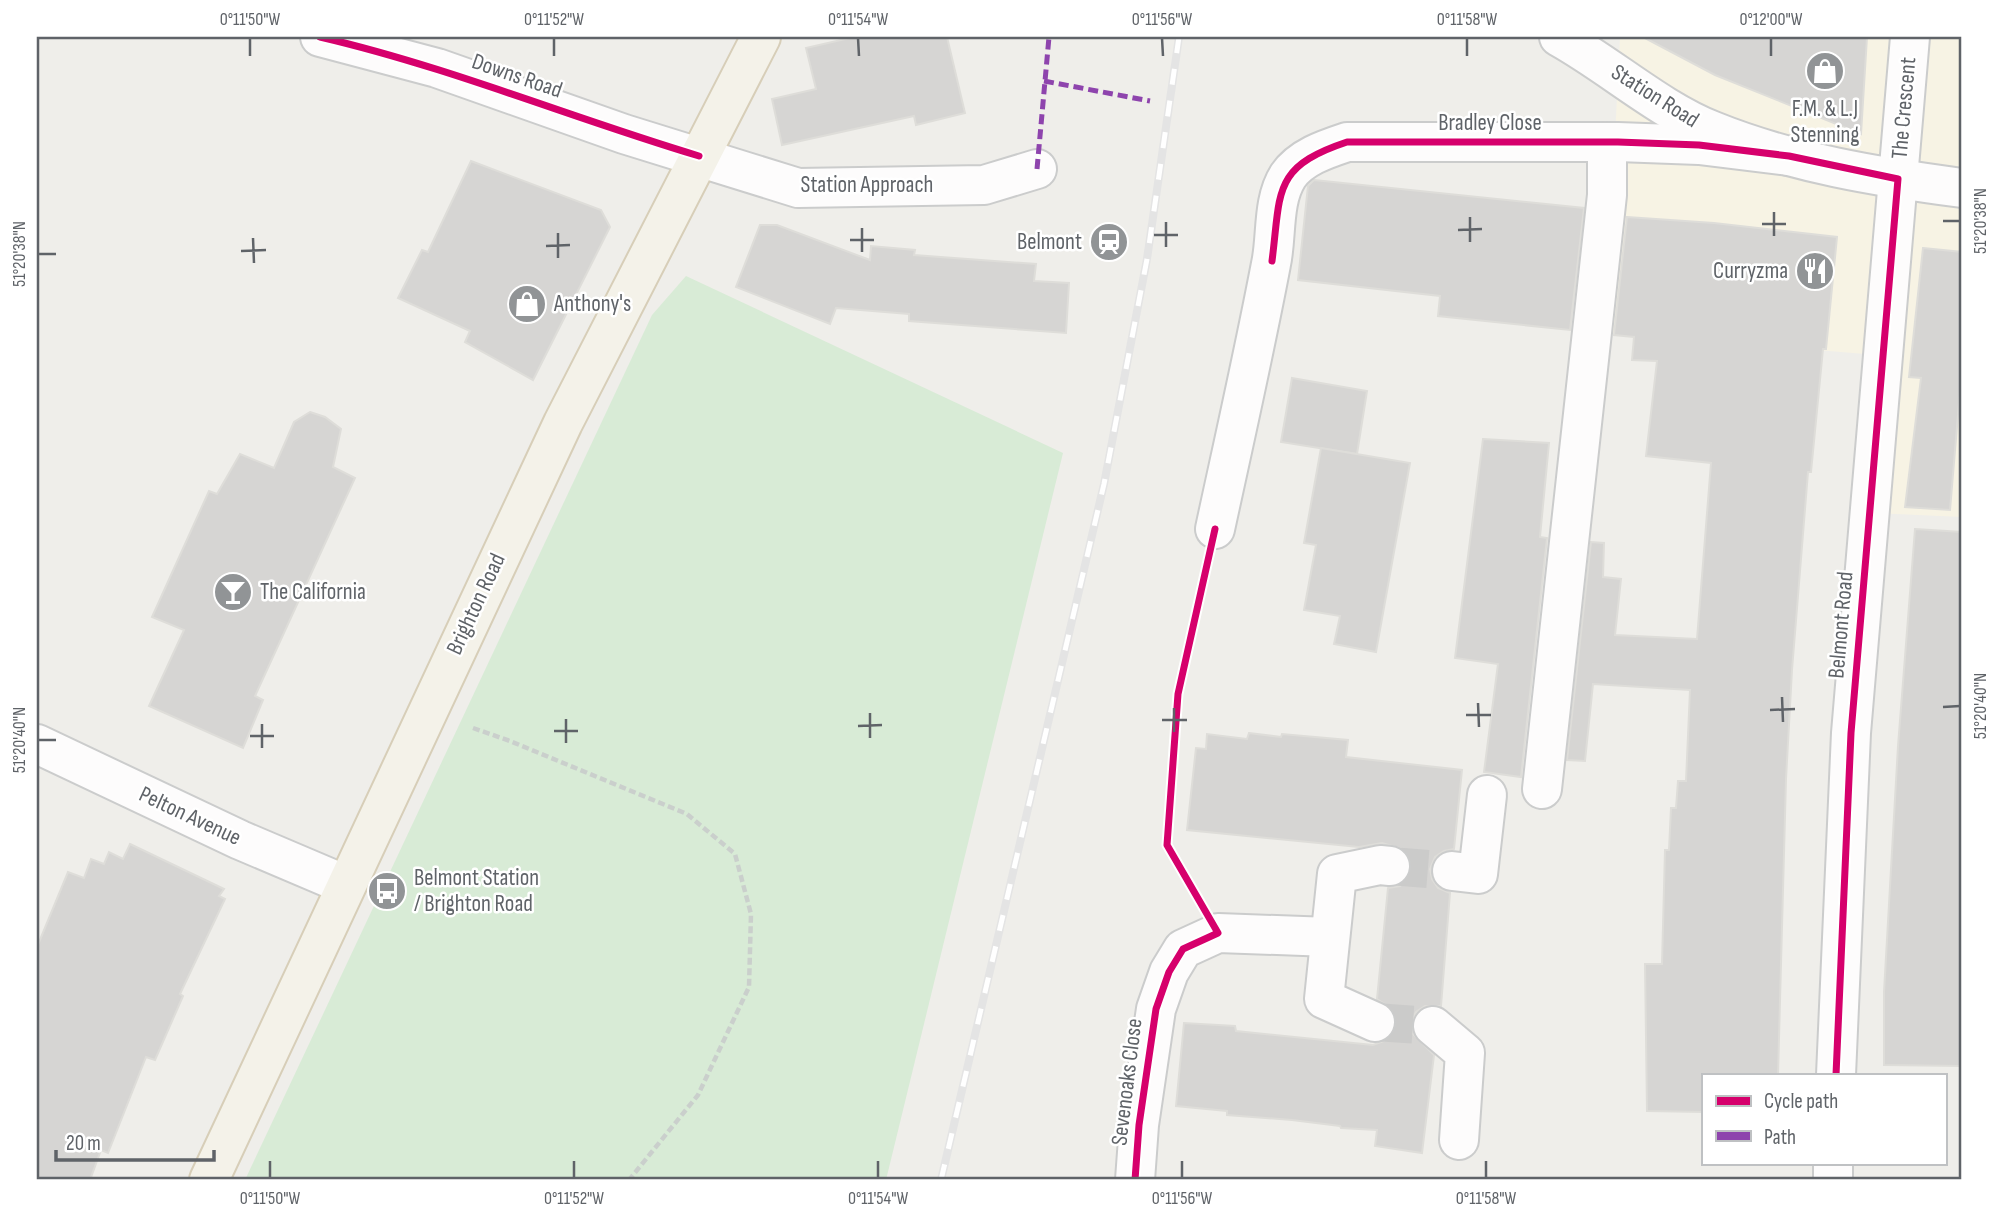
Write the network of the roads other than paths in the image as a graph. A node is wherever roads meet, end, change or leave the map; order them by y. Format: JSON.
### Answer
{"nodes":[{"id":1,"x":761,"y":37,"type":"edge"},
{"id":2,"x":1559,"y":37,"type":"edge"},
{"id":3,"x":1910,"y":37,"type":"edge"},
{"id":4,"x":331,"y":38,"type":"edge"},
{"id":5,"x":441,"y":53,"type":"edge"},
{"id":6,"x":1606,"y":142,"type":"junction"},
{"id":7,"x":699,"y":156,"type":"junction"},
{"id":8,"x":1789,"y":156,"type":"junction"},
{"id":9,"x":1037,"y":169,"type":"dead end"},
{"id":10,"x":1898,"y":179,"type":"junction"},
{"id":11,"x":1962,"y":188,"type":"edge"},
{"id":12,"x":1215,"y":529,"type":"dead end"},
{"id":13,"x":37,"y":744,"type":"edge"},
{"id":14,"x":1542,"y":789,"type":"dead end"},
{"id":15,"x":1487,"y":795,"type":"dead end"},
{"id":16,"x":1390,"y":866,"type":"tunnel mouth"},
{"id":17,"x":1452,"y":871,"type":"tunnel mouth"},
{"id":18,"x":346,"y":885,"type":"junction"},
{"id":19,"x":1330,"y":937,"type":"junction"},
{"id":20,"x":1375,"y":1022,"type":"tunnel mouth"},
{"id":21,"x":1433,"y":1026,"type":"tunnel mouth"},
{"id":22,"x":1836,"y":1074,"type":"edge"},
{"id":23,"x":1459,"y":1140,"type":"dead end"},
{"id":24,"x":209,"y":1180,"type":"edge"},
{"id":25,"x":1135,"y":1180,"type":"edge"}],
"edges":[{"from":1,"to":7,"type":"main road","name":"Brighton Road"},
{"from":2,"to":8,"type":"street","name":"Station Road"},
{"from":3,"to":10,"type":"street","name":"The Crescent"},
{"from":4,"to":5,"type":"street","name":"Downs Road"},
{"from":5,"to":7,"type":"street","name":"Downs Road"},
{"from":6,"to":8,"type":"street","name":"Bradley Close"},
{"from":6,"to":12,"type":"street","name":"Bradley Close"},
{"from":6,"to":14,"type":"street"},
{"from":7,"to":9,"type":"street","name":"Station Approach"},
{"from":7,"to":18,"type":"main road","name":"Brighton Road"},
{"from":8,"to":10,"type":"street","name":"Station Road"},
{"from":10,"to":11,"type":"street","name":"Station Road"},
{"from":10,"to":22,"type":"street","name":"Belmont Road"},
{"from":13,"to":18,"type":"street","name":"Pelton Avenue"},
{"from":15,"to":17,"type":"street"},
{"from":16,"to":19,"type":"street"},
{"from":18,"to":24,"type":"main road","name":"Brighton Road"},
{"from":19,"to":20,"type":"street"},
{"from":19,"to":25,"type":"street","name":"Sevenoaks Close"},
{"from":21,"to":23,"type":"street"}]}
